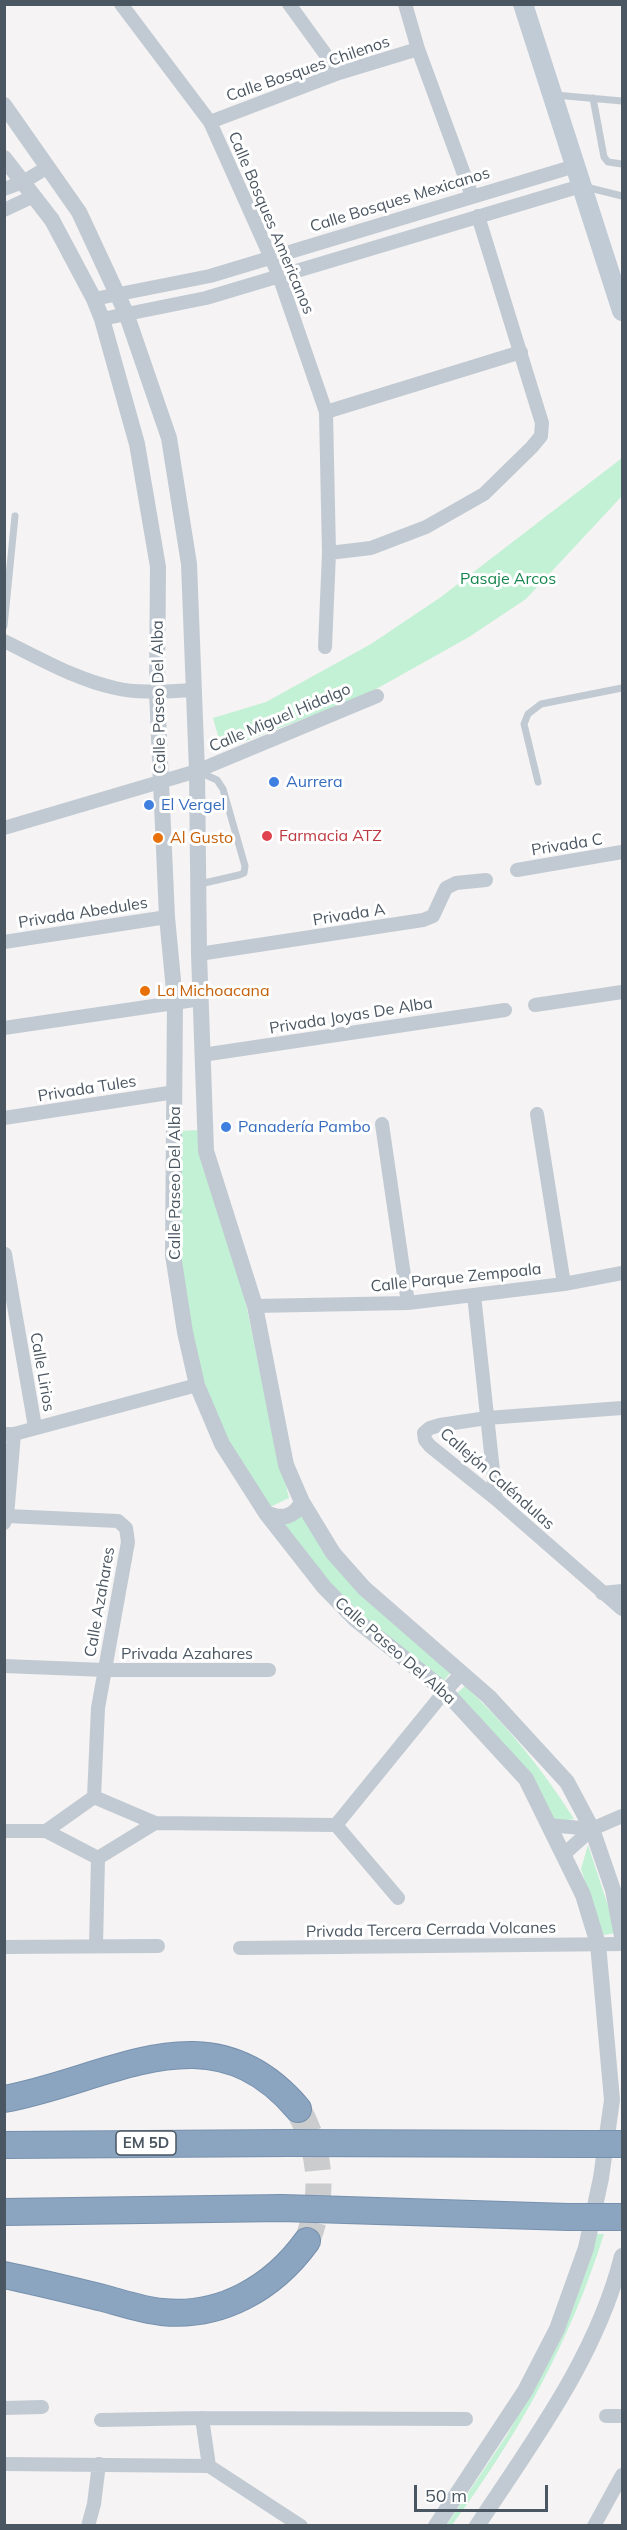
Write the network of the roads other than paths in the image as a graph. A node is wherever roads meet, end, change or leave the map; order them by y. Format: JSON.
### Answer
{"nodes":[{"id":1,"x":121,"y":4,"type":"edge"},
{"id":2,"x":289,"y":4,"type":"edge"},
{"id":3,"x":405,"y":4,"type":"edge"},
{"id":4,"x":523,"y":4,"type":"edge"},
{"id":5,"x":418,"y":49,"type":"junction"},
{"id":6,"x":339,"y":72,"type":"junction"},
{"id":7,"x":552,"y":94,"type":"junction"},
{"id":8,"x":593,"y":98,"type":"junction"},
{"id":9,"x":622,"y":101,"type":"edge"},
{"id":10,"x":4,"y":105,"type":"edge"},
{"id":11,"x":210,"y":122,"type":"junction"},
{"id":12,"x":4,"y":158,"type":"edge"},
{"id":13,"x":622,"y":164,"type":"edge"},
{"id":14,"x":48,"y":166,"type":"junction"},
{"id":15,"x":574,"y":166,"type":"junction"},
{"id":16,"x":23,"y":182,"type":"junction"},
{"id":17,"x":581,"y":186,"type":"junction"},
{"id":18,"x":4,"y":189,"type":"edge"},
{"id":19,"x":34,"y":196,"type":"junction"},
{"id":20,"x":472,"y":196,"type":"junction"},
{"id":21,"x":622,"y":196,"type":"edge"},
{"id":22,"x":4,"y":210,"type":"edge"},
{"id":23,"x":478,"y":216,"type":"junction"},
{"id":24,"x":270,"y":256,"type":"junction"},
{"id":25,"x":279,"y":276,"type":"junction"},
{"id":26,"x":119,"y":294,"type":"junction"},
{"id":27,"x":94,"y":299,"type":"junction"},
{"id":28,"x":622,"y":311,"type":"edge"},
{"id":29,"x":126,"y":313,"type":"junction"},
{"id":30,"x":102,"y":319,"type":"junction"},
{"id":31,"x":521,"y":352,"type":"junction"},
{"id":32,"x":326,"y":412,"type":"junction"},
{"id":33,"x":15,"y":516,"type":"dead end"},
{"id":34,"x":328,"y":553,"type":"junction"},
{"id":35,"x":4,"y":626,"type":"edge"},
{"id":36,"x":4,"y":641,"type":"edge"},
{"id":37,"x":325,"y":648,"type":"dead end"},
{"id":38,"x":622,"y":688,"type":"edge"},
{"id":39,"x":194,"y":690,"type":"junction"},
{"id":40,"x":157,"y":692,"type":"junction"},
{"id":41,"x":377,"y":696,"type":"dead end"},
{"id":42,"x":197,"y":771,"type":"junction"},
{"id":43,"x":162,"y":782,"type":"junction"},
{"id":44,"x":538,"y":782,"type":"dead end"},
{"id":45,"x":4,"y":828,"type":"edge"},
{"id":46,"x":622,"y":852,"type":"edge"},
{"id":47,"x":517,"y":870,"type":"dead end"},
{"id":48,"x":486,"y":880,"type":"dead end"},
{"id":49,"x":198,"y":884,"type":"junction"},
{"id":50,"x":167,"y":917,"type":"junction"},
{"id":51,"x":4,"y":942,"type":"edge"},
{"id":52,"x":199,"y":954,"type":"junction"},
{"id":53,"x":622,"y":992,"type":"edge"},
{"id":54,"x":201,"y":999,"type":"junction"},
{"id":55,"x":175,"y":1001,"type":"junction"},
{"id":56,"x":535,"y":1005,"type":"dead end"},
{"id":57,"x":505,"y":1010,"type":"dead end"},
{"id":58,"x":4,"y":1028,"type":"edge"},
{"id":59,"x":202,"y":1055,"type":"junction"},
{"id":60,"x":175,"y":1092,"type":"junction"},
{"id":61,"x":537,"y":1114,"type":"dead end"},
{"id":62,"x":4,"y":1118,"type":"edge"},
{"id":63,"x":382,"y":1124,"type":"dead end"},
{"id":64,"x":5,"y":1254,"type":"edge"},
{"id":65,"x":622,"y":1273,"type":"edge"},
{"id":66,"x":564,"y":1284,"type":"junction"},
{"id":67,"x":474,"y":1295,"type":"junction"},
{"id":68,"x":408,"y":1303,"type":"junction"},
{"id":69,"x":255,"y":1306,"type":"junction"},
{"id":70,"x":11,"y":1323,"type":"edge"},
{"id":71,"x":197,"y":1385,"type":"junction"},
{"id":72,"x":622,"y":1408,"type":"edge"},
{"id":73,"x":487,"y":1418,"type":"junction"},
{"id":74,"x":35,"y":1427,"type":"junction"},
{"id":75,"x":9,"y":1434,"type":"edge"},
{"id":76,"x":496,"y":1499,"type":"junction"},
{"id":77,"x":302,"y":1502,"type":"junction"},
{"id":78,"x":266,"y":1513,"type":"junction"},
{"id":79,"x":6,"y":1520,"type":"edge"},
{"id":80,"x":622,"y":1591,"type":"edge"},
{"id":81,"x":602,"y":1593,"type":"junction"},
{"id":82,"x":622,"y":1609,"type":"edge"},
{"id":83,"x":4,"y":1666,"type":"edge"},
{"id":84,"x":105,"y":1670,"type":"junction"},
{"id":85,"x":269,"y":1670,"type":"dead end"},
{"id":86,"x":462,"y":1673,"type":"junction"},
{"id":87,"x":445,"y":1691,"type":"junction"},
{"id":88,"x":94,"y":1797,"type":"junction"},
{"id":89,"x":622,"y":1816,"type":"edge"},
{"id":90,"x":155,"y":1823,"type":"junction"},
{"id":91,"x":336,"y":1825,"type":"junction"},
{"id":92,"x":548,"y":1825,"type":"junction"},
{"id":93,"x":592,"y":1829,"type":"junction"},
{"id":94,"x":4,"y":1831,"type":"edge"},
{"id":95,"x":46,"y":1831,"type":"junction"},
{"id":96,"x":563,"y":1855,"type":"junction"},
{"id":97,"x":98,"y":1858,"type":"junction"},
{"id":98,"x":398,"y":1898,"type":"dead end"},
{"id":99,"x":622,"y":1936,"type":"edge"},
{"id":100,"x":598,"y":1944,"type":"junction"},
{"id":101,"x":622,"y":1944,"type":"edge"},
{"id":102,"x":96,"y":1946,"type":"junction"},
{"id":103,"x":158,"y":1946,"type":"dead end"},
{"id":104,"x":4,"y":1947,"type":"edge"},
{"id":105,"x":240,"y":1948,"type":"dead end"},
{"id":106,"x":4,"y":2099,"type":"edge"},
{"id":107,"x":298,"y":2109,"type":"tunnel mouth"},
{"id":108,"x":622,"y":2144,"type":"edge"},
{"id":109,"x":4,"y":2145,"type":"edge"},
{"id":110,"x":4,"y":2212,"type":"edge"},
{"id":111,"x":622,"y":2217,"type":"edge"},
{"id":112,"x":307,"y":2241,"type":"tunnel mouth"},
{"id":113,"x":622,"y":2256,"type":"edge"},
{"id":114,"x":4,"y":2275,"type":"edge"},
{"id":115,"x":42,"y":2407,"type":"dead end"},
{"id":116,"x":4,"y":2408,"type":"edge"},
{"id":117,"x":606,"y":2416,"type":"dead end"},
{"id":118,"x":622,"y":2416,"type":"edge"},
{"id":119,"x":202,"y":2418,"type":"junction"},
{"id":120,"x":466,"y":2419,"type":"dead end"},
{"id":121,"x":101,"y":2420,"type":"dead end"},
{"id":122,"x":4,"y":2464,"type":"edge"},
{"id":123,"x":99,"y":2464,"type":"junction"},
{"id":124,"x":209,"y":2466,"type":"junction"},
{"id":125,"x":622,"y":2475,"type":"edge"},
{"id":126,"x":88,"y":2526,"type":"edge"},
{"id":127,"x":301,"y":2526,"type":"edge"},
{"id":128,"x":436,"y":2526,"type":"edge"},
{"id":129,"x":477,"y":2526,"type":"edge"},
{"id":130,"x":594,"y":2526,"type":"edge"}],
"edges":[{"from":1,"to":11,"type":"street","name":"Calle Bosques Americanos"},
{"from":2,"to":6,"type":"street"},
{"from":3,"to":5,"type":"street"},
{"from":4,"to":7,"type":"main road"},
{"from":5,"to":6,"type":"street","name":"Calle Bosques Chilenos"},
{"from":5,"to":20,"type":"street"},
{"from":6,"to":11,"type":"street","name":"Calle Bosques Chilenos"},
{"from":7,"to":8,"type":"lane"},
{"from":7,"to":15,"type":"main road"},
{"from":8,"to":9,"type":"lane"},
{"from":8,"to":13,"type":"lane"},
{"from":10,"to":14,"type":"street","name":"Calle Paseo Del Alba"},
{"from":11,"to":24,"type":"street","name":"Calle Bosques Americanos"},
{"from":12,"to":16,"type":"street","name":"Calle Paseo Del Alba"},
{"from":14,"to":16,"type":"street"},
{"from":14,"to":26,"type":"street","name":"Calle Paseo Del Alba"},
{"from":15,"to":17,"type":"main road"},
{"from":15,"to":20,"type":"street","name":"Calle Bosques Mexicanos"},
{"from":16,"to":18,"type":"street"},
{"from":16,"to":19,"type":"street","name":"Calle Paseo Del Alba"},
{"from":17,"to":21,"type":"lane"},
{"from":17,"to":23,"type":"street"},
{"from":17,"to":28,"type":"main road"},
{"from":19,"to":22,"type":"street"},
{"from":19,"to":27,"type":"street","name":"Calle Paseo Del Alba"},
{"from":20,"to":24,"type":"street","name":"Calle Bosques Mexicanos"},
{"from":23,"to":25,"type":"street"},
{"from":23,"to":31,"type":"street"},
{"from":24,"to":25,"type":"street","name":"Calle Bosques Americanos"},
{"from":24,"to":26,"type":"street","name":"Calle Bosques Mexicanos"},
{"from":25,"to":29,"type":"street"},
{"from":25,"to":32,"type":"street","name":"Calle Bosques Americanos"},
{"from":26,"to":27,"type":"street","name":"Calle Bosques Mexicanos"},
{"from":26,"to":29,"type":"street","name":"Calle Paseo Del Alba"},
{"from":27,"to":30,"type":"street","name":"Calle Paseo Del Alba"},
{"from":29,"to":30,"type":"street"},
{"from":29,"to":39,"type":"street","name":"Calle Paseo Del Alba"},
{"from":30,"to":40,"type":"street","name":"Calle Paseo Del Alba"},
{"from":31,"to":32,"type":"street"},
{"from":31,"to":34,"type":"street"},
{"from":32,"to":34,"type":"street","name":"Calle Bosques Americanos"},
{"from":33,"to":35,"type":"lane"},
{"from":34,"to":37,"type":"street","name":"Calle Bosques Americanos"},
{"from":36,"to":40,"type":"street"},
{"from":38,"to":44,"type":"lane"},
{"from":39,"to":40,"type":"street"},
{"from":39,"to":42,"type":"street","name":"Calle Paseo Del Alba"},
{"from":40,"to":43,"type":"street","name":"Calle Paseo Del Alba"},
{"from":41,"to":42,"type":"street","name":"Calle Miguel Hidalgo"},
{"from":42,"to":43,"type":"street","name":"Calle Miguel Hidalgo"},
{"from":42,"to":49,"type":"street","name":"Calle Paseo Del Alba"},
{"from":42,"to":49,"type":"lane"},
{"from":43,"to":45,"type":"street","name":"Calle Miguel Hidalgo"},
{"from":43,"to":50,"type":"street","name":"Calle Paseo Del Alba"},
{"from":46,"to":47,"type":"street","name":"Privada C"},
{"from":48,"to":52,"type":"street","name":"Privada A"},
{"from":49,"to":52,"type":"street","name":"Calle Paseo Del Alba"},
{"from":50,"to":51,"type":"street","name":"Privada Abedules"},
{"from":50,"to":55,"type":"street","name":"Calle Paseo Del Alba"},
{"from":52,"to":54,"type":"street","name":"Calle Paseo Del Alba"},
{"from":53,"to":56,"type":"street"},
{"from":54,"to":55,"type":"street"},
{"from":54,"to":59,"type":"street","name":"Calle Paseo Del Alba"},
{"from":55,"to":58,"type":"street"},
{"from":55,"to":60,"type":"street","name":"Calle Paseo Del Alba"},
{"from":57,"to":59,"type":"street","name":"Privada Joyas De Alba"},
{"from":59,"to":69,"type":"street","name":"Calle Paseo Del Alba"},
{"from":60,"to":62,"type":"street","name":"Privada Tules"},
{"from":60,"to":71,"type":"street","name":"Calle Paseo Del Alba"},
{"from":61,"to":66,"type":"street"},
{"from":63,"to":68,"type":"street"},
{"from":64,"to":70,"type":"street","name":"Calle Lirios"},
{"from":65,"to":66,"type":"street","name":"Calle Parque Zempoala"},
{"from":66,"to":67,"type":"street","name":"Calle Parque Zempoala"},
{"from":67,"to":68,"type":"street","name":"Calle Parque Zempoala"},
{"from":67,"to":73,"type":"street"},
{"from":68,"to":69,"type":"street","name":"Calle Parque Zempoala"},
{"from":69,"to":77,"type":"street","name":"Calle Paseo Del Alba"},
{"from":70,"to":74,"type":"street","name":"Calle Lirios"},
{"from":71,"to":74,"type":"street"},
{"from":71,"to":78,"type":"street","name":"Calle Paseo Del Alba"},
{"from":72,"to":73,"type":"street","name":"Callejón Caléndulas"},
{"from":73,"to":76,"type":"street"},
{"from":73,"to":76,"type":"street","name":"Callejón Caléndulas"},
{"from":74,"to":75,"type":"street"},
{"from":75,"to":79,"type":"street","name":"Calle Azahares"},
{"from":76,"to":81,"type":"street","name":"Callejón Caléndulas"},
{"from":77,"to":78,"type":"street"},
{"from":77,"to":86,"type":"street","name":"Calle Paseo Del Alba"},
{"from":78,"to":87,"type":"street","name":"Calle Paseo Del Alba"},
{"from":79,"to":84,"type":"street","name":"Calle Azahares"},
{"from":80,"to":81,"type":"street"},
{"from":81,"to":82,"type":"street","name":"Callejón Caléndulas"},
{"from":83,"to":84,"type":"street","name":"Calle Azahares"},
{"from":84,"to":85,"type":"street","name":"Privada Azahares"},
{"from":84,"to":88,"type":"street","name":"Calle Azahares"},
{"from":86,"to":87,"type":"street"},
{"from":86,"to":93,"type":"street","name":"Calle Paseo Del Alba"},
{"from":87,"to":91,"type":"street"},
{"from":87,"to":92,"type":"street","name":"Calle Paseo Del Alba"},
{"from":88,"to":90,"type":"street"},
{"from":88,"to":95,"type":"street"},
{"from":89,"to":93,"type":"street"},
{"from":90,"to":91,"type":"street"},
{"from":90,"to":97,"type":"street"},
{"from":91,"to":98,"type":"street"},
{"from":92,"to":93,"type":"street"},
{"from":92,"to":96,"type":"street","name":"Calle Paseo Del Alba"},
{"from":93,"to":96,"type":"street"},
{"from":93,"to":99,"type":"street","name":"Calle Paseo Del Alba"},
{"from":94,"to":95,"type":"street"},
{"from":95,"to":97,"type":"street"},
{"from":96,"to":100,"type":"street","name":"Calle Paseo Del Alba"},
{"from":97,"to":102,"type":"street"},
{"from":100,"to":101,"type":"street","name":"Privada Tercera Cerrada Volcanes"},
{"from":100,"to":105,"type":"street","name":"Privada Tercera Cerrada Volcanes"},
{"from":100,"to":128,"type":"street","name":"Calle Paseo Del Alba"},
{"from":102,"to":103,"type":"street"},
{"from":102,"to":104,"type":"street"},
{"from":106,"to":107,"type":"highway"},
{"from":108,"to":109,"type":"highway","number":"EM 5D","bridge":true},
{"from":110,"to":111,"type":"highway","bridge":true},
{"from":112,"to":114,"type":"highway"},
{"from":113,"to":129,"type":"street"},
{"from":115,"to":116,"type":"street"},
{"from":117,"to":118,"type":"street"},
{"from":119,"to":120,"type":"street"},
{"from":119,"to":121,"type":"street"},
{"from":119,"to":124,"type":"street"},
{"from":122,"to":123,"type":"street"},
{"from":123,"to":124,"type":"street"},
{"from":123,"to":126,"type":"street"},
{"from":124,"to":127,"type":"street"},
{"from":125,"to":130,"type":"street"}]}
